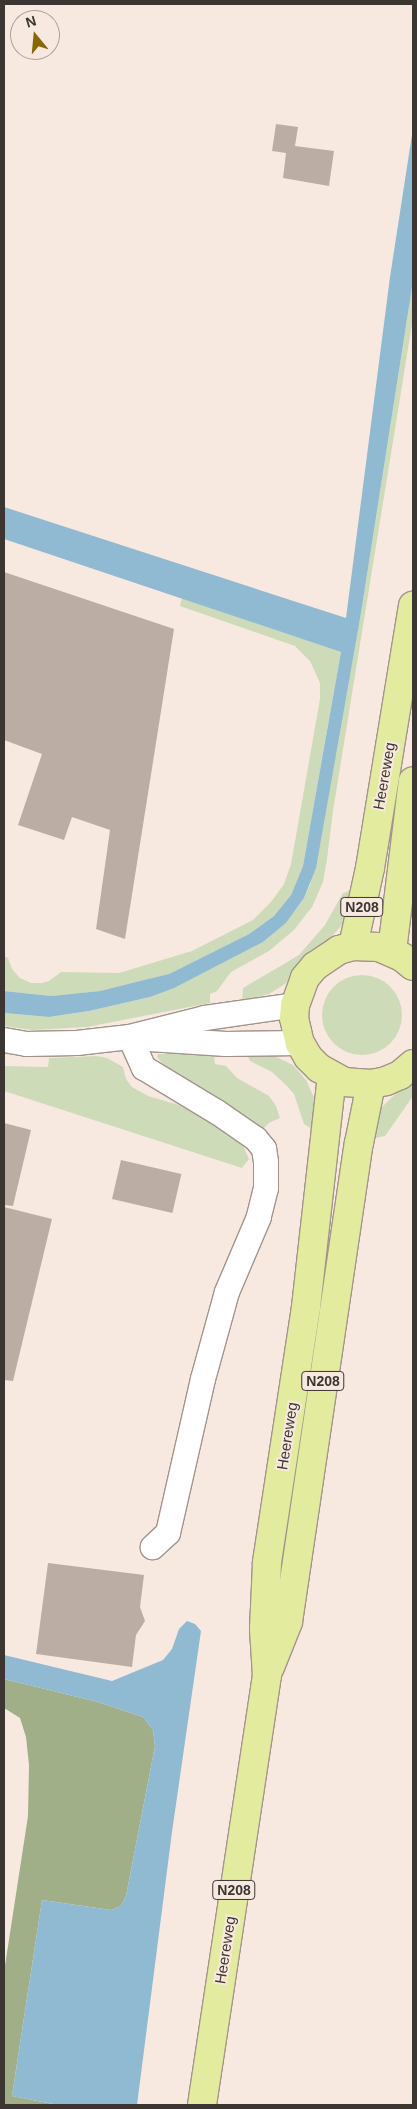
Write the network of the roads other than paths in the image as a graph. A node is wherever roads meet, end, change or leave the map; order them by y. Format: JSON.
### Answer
{"nodes":[{"id":1,"x":413,"y":605,"type":"edge"},
{"id":2,"x":413,"y":781,"type":"edge"},
{"id":3,"x":353,"y":946,"type":"junction"},
{"id":4,"x":402,"y":958,"type":"edge"},
{"id":5,"x":295,"y":1005,"type":"junction"},
{"id":6,"x":130,"y":1037,"type":"junction"},
{"id":7,"x":4,"y":1040,"type":"edge"},
{"id":8,"x":300,"y":1043,"type":"junction"},
{"id":9,"x":413,"y":1064,"type":"edge"},
{"id":10,"x":332,"y":1077,"type":"junction"},
{"id":11,"x":371,"y":1084,"type":"junction"},
{"id":12,"x":153,"y":1547,"type":"dead end"},
{"id":13,"x":267,"y":1676,"type":"junction"},
{"id":14,"x":202,"y":2105,"type":"edge"}],
"edges":[{"from":1,"to":3,"type":"main road","name":"Heereweg","number":"N208"},
{"from":2,"to":4,"type":"main road","name":"Heereweg","number":"N208"},
{"from":3,"to":4,"type":"main road","number":"N208"},
{"from":3,"to":5,"type":"main road","number":"N208"},
{"from":5,"to":6,"type":"street"},
{"from":5,"to":8,"type":"main road","number":"N208"},
{"from":6,"to":7,"type":"street"},
{"from":6,"to":8,"type":"street"},
{"from":6,"to":12,"type":"street"},
{"from":8,"to":10,"type":"main road","number":"N208"},
{"from":9,"to":11,"type":"main road","number":"N208"},
{"from":10,"to":11,"type":"main road","number":"N208"},
{"from":10,"to":13,"type":"main road","name":"Heereweg","number":"N208"},
{"from":11,"to":13,"type":"main road","name":"Heereweg","number":"N208"},
{"from":13,"to":14,"type":"main road","name":"Heereweg","number":"N208"}]}
